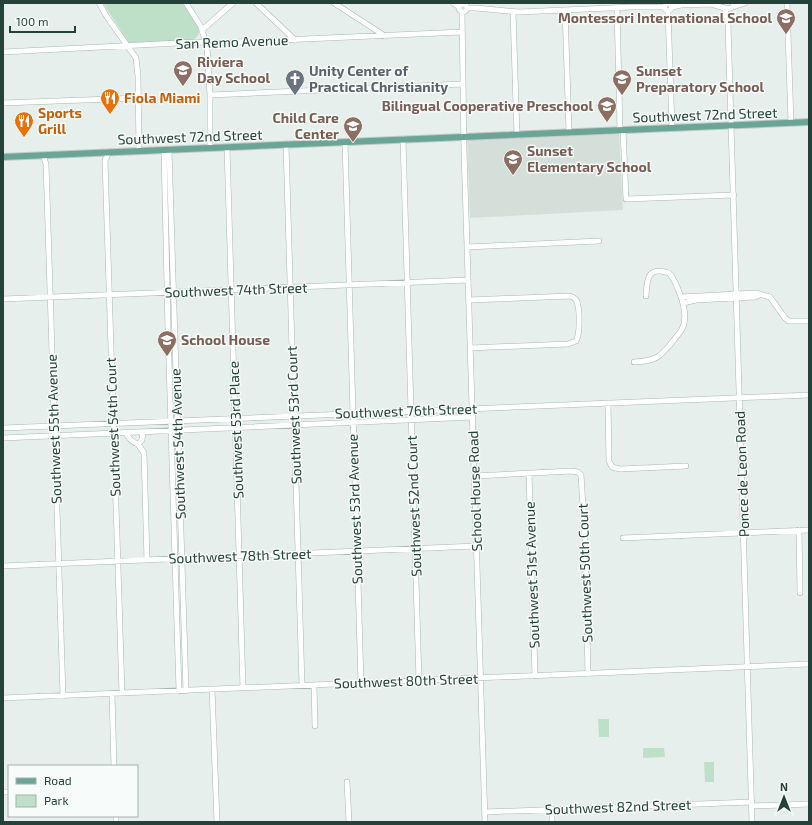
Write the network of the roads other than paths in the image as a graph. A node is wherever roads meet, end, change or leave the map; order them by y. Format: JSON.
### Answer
{"nodes":[{"id":1,"x":99,"y":3,"type":"edge"},
{"id":2,"x":186,"y":3,"type":"edge"},
{"id":3,"x":233,"y":3,"type":"edge"},
{"id":4,"x":256,"y":3,"type":"edge"},
{"id":5,"x":334,"y":3,"type":"edge"},
{"id":6,"x":453,"y":3,"type":"edge"},
{"id":7,"x":711,"y":3,"type":"edge"},
{"id":8,"x":745,"y":3,"type":"edge"},
{"id":9,"x":787,"y":3,"type":"edge"},
{"id":10,"x":723,"y":6,"type":"edge"},
{"id":11,"x":733,"y":6,"type":"edge"},
{"id":12,"x":617,"y":8,"type":"junction"},
{"id":13,"x":668,"y":8,"type":"junction"},
{"id":14,"x":460,"y":9,"type":"junction"},
{"id":15,"x":565,"y":10,"type":"junction"},
{"id":16,"x":513,"y":12,"type":"junction"},
{"id":17,"x":728,"y":24,"type":"junction"},
{"id":18,"x":202,"y":30,"type":"junction"},
{"id":19,"x":462,"y":32,"type":"junction"},
{"id":20,"x":121,"y":36,"type":"junction"},
{"id":21,"x":386,"y":36,"type":"junction"},
{"id":22,"x":295,"y":40,"type":"junction"},
{"id":23,"x":206,"y":42,"type":"junction"},
{"id":24,"x":128,"y":46,"type":"junction"},
{"id":25,"x":114,"y":47,"type":"junction"},
{"id":26,"x":3,"y":52,"type":"edge"},
{"id":27,"x":463,"y":84,"type":"junction"},
{"id":28,"x":210,"y":95,"type":"junction"},
{"id":29,"x":138,"y":98,"type":"junction"},
{"id":30,"x":3,"y":103,"type":"edge"},
{"id":31,"x":809,"y":122,"type":"edge"},
{"id":32,"x":792,"y":123,"type":"junction"},
{"id":33,"x":732,"y":126,"type":"junction"},
{"id":34,"x":672,"y":128,"type":"junction"},
{"id":35,"x":622,"y":130,"type":"junction"},
{"id":36,"x":569,"y":132,"type":"junction"},
{"id":37,"x":517,"y":135,"type":"junction"},
{"id":38,"x":464,"y":137,"type":"junction"},
{"id":39,"x":403,"y":140,"type":"junction"},
{"id":40,"x":345,"y":142,"type":"junction"},
{"id":41,"x":286,"y":145,"type":"junction"},
{"id":42,"x":227,"y":147,"type":"junction"},
{"id":43,"x":210,"y":148,"type":"junction"},
{"id":44,"x":167,"y":150,"type":"junction"},
{"id":45,"x":139,"y":151,"type":"junction"},
{"id":46,"x":104,"y":153,"type":"junction"},
{"id":47,"x":46,"y":155,"type":"junction"},
{"id":48,"x":3,"y":157,"type":"edge"},
{"id":49,"x":734,"y":195,"type":"junction"},
{"id":50,"x":599,"y":241,"type":"dead end"},
{"id":51,"x":467,"y":247,"type":"junction"},
{"id":52,"x":468,"y":280,"type":"junction"},
{"id":53,"x":407,"y":282,"type":"junction"},
{"id":54,"x":349,"y":285,"type":"junction"},
{"id":55,"x":290,"y":288,"type":"junction"},
{"id":56,"x":232,"y":290,"type":"junction"},
{"id":57,"x":173,"y":292,"type":"junction"},
{"id":58,"x":167,"y":293,"type":"junction"},
{"id":59,"x":109,"y":295,"type":"junction"},
{"id":60,"x":646,"y":296,"type":"dead end"},
{"id":61,"x":736,"y":296,"type":"junction"},
{"id":62,"x":50,"y":297,"type":"junction"},
{"id":63,"x":681,"y":297,"type":"junction"},
{"id":64,"x":699,"y":298,"type":"junction"},
{"id":65,"x":3,"y":299,"type":"edge"},
{"id":66,"x":469,"y":300,"type":"junction"},
{"id":67,"x":683,"y":303,"type":"junction"},
{"id":68,"x":809,"y":321,"type":"edge"},
{"id":69,"x":470,"y":348,"type":"junction"},
{"id":70,"x":634,"y":362,"type":"dead end"},
{"id":71,"x":809,"y":395,"type":"edge"},
{"id":72,"x":740,"y":398,"type":"junction"},
{"id":73,"x":608,"y":403,"type":"junction"},
{"id":74,"x":472,"y":409,"type":"junction"},
{"id":75,"x":411,"y":410,"type":"junction"},
{"id":76,"x":352,"y":414,"type":"junction"},
{"id":77,"x":294,"y":416,"type":"junction"},
{"id":78,"x":473,"y":417,"type":"junction"},
{"id":79,"x":236,"y":418,"type":"junction"},
{"id":80,"x":178,"y":420,"type":"junction"},
{"id":81,"x":412,"y":420,"type":"junction"},
{"id":82,"x":171,"y":421,"type":"junction"},
{"id":83,"x":113,"y":423,"type":"junction"},
{"id":84,"x":353,"y":423,"type":"junction"},
{"id":85,"x":294,"y":425,"type":"junction"},
{"id":86,"x":54,"y":426,"type":"junction"},
{"id":87,"x":3,"y":428,"type":"edge"},
{"id":88,"x":236,"y":428,"type":"junction"},
{"id":89,"x":178,"y":430,"type":"junction"},
{"id":90,"x":171,"y":431,"type":"junction"},
{"id":91,"x":126,"y":432,"type":"junction"},
{"id":92,"x":143,"y":432,"type":"junction"},
{"id":93,"x":113,"y":433,"type":"junction"},
{"id":94,"x":54,"y":436,"type":"junction"},
{"id":95,"x":3,"y":438,"type":"edge"},
{"id":96,"x":138,"y":444,"type":"junction"},
{"id":97,"x":686,"y":466,"type":"dead end"},
{"id":98,"x":529,"y":473,"type":"junction"},
{"id":99,"x":474,"y":476,"type":"junction"},
{"id":100,"x":798,"y":530,"type":"junction"},
{"id":101,"x":809,"y":530,"type":"edge"},
{"id":102,"x":744,"y":532,"type":"junction"},
{"id":103,"x":623,"y":538,"type":"dead end"},
{"id":104,"x":476,"y":546,"type":"junction"},
{"id":105,"x":415,"y":549,"type":"junction"},
{"id":106,"x":357,"y":551,"type":"junction"},
{"id":107,"x":298,"y":554,"type":"junction"},
{"id":108,"x":240,"y":556,"type":"junction"},
{"id":109,"x":175,"y":559,"type":"junction"},
{"id":110,"x":182,"y":559,"type":"junction"},
{"id":111,"x":147,"y":560,"type":"junction"},
{"id":112,"x":118,"y":561,"type":"junction"},
{"id":113,"x":59,"y":564,"type":"junction"},
{"id":114,"x":3,"y":566,"type":"edge"},
{"id":115,"x":800,"y":593,"type":"dead end"},
{"id":116,"x":809,"y":664,"type":"edge"},
{"id":117,"x":748,"y":667,"type":"junction"},
{"id":118,"x":588,"y":674,"type":"junction"},
{"id":119,"x":535,"y":676,"type":"junction"},
{"id":120,"x":480,"y":678,"type":"junction"},
{"id":121,"x":420,"y":681,"type":"junction"},
{"id":122,"x":361,"y":683,"type":"junction"},
{"id":123,"x":314,"y":685,"type":"junction"},
{"id":124,"x":302,"y":686,"type":"junction"},
{"id":125,"x":244,"y":688,"type":"junction"},
{"id":126,"x":212,"y":689,"type":"junction"},
{"id":127,"x":179,"y":691,"type":"junction"},
{"id":128,"x":186,"y":691,"type":"junction"},
{"id":129,"x":122,"y":693,"type":"junction"},
{"id":130,"x":112,"y":694,"type":"junction"},
{"id":131,"x":63,"y":696,"type":"junction"},
{"id":132,"x":3,"y":698,"type":"edge"},
{"id":133,"x":315,"y":726,"type":"dead end"},
{"id":134,"x":114,"y":765,"type":"edge"},
{"id":135,"x":348,"y":782,"type":"dead end"},
{"id":136,"x":752,"y":804,"type":"junction"},
{"id":137,"x":809,"y":804,"type":"edge"},
{"id":138,"x":552,"y":810,"type":"junction"},
{"id":139,"x":485,"y":812,"type":"junction"},
{"id":140,"x":217,"y":822,"type":"edge"},
{"id":141,"x":350,"y":822,"type":"edge"},
{"id":142,"x":485,"y":822,"type":"edge"},
{"id":143,"x":552,"y":822,"type":"edge"},
{"id":144,"x":752,"y":822,"type":"edge"}],
"edges":[{"from":1,"to":20,"type":"street"},
{"from":2,"to":18,"type":"street"},
{"from":3,"to":18,"type":"street"},
{"from":4,"to":22,"type":"street"},
{"from":5,"to":21,"type":"street"},
{"from":6,"to":14,"type":"street"},
{"from":7,"to":10,"type":"street"},
{"from":7,"to":13,"type":"street"},
{"from":8,"to":11,"type":"street"},
{"from":9,"to":32,"type":"street"},
{"from":10,"to":11,"type":"street"},
{"from":10,"to":17,"type":"street"},
{"from":11,"to":17,"type":"street"},
{"from":12,"to":13,"type":"street"},
{"from":12,"to":15,"type":"street"},
{"from":12,"to":35,"type":"street"},
{"from":13,"to":34,"type":"street"},
{"from":14,"to":16,"type":"street"},
{"from":14,"to":19,"type":"street","name":"School House Road"},
{"from":15,"to":16,"type":"street"},
{"from":15,"to":36,"type":"street"},
{"from":16,"to":37,"type":"street"},
{"from":17,"to":33,"type":"street","name":"Ponce de Leon Road"},
{"from":18,"to":23,"type":"street"},
{"from":19,"to":21,"type":"street","name":"San Remo Avenue"},
{"from":19,"to":27,"type":"street","name":"School House Road"},
{"from":20,"to":24,"type":"street"},
{"from":20,"to":25,"type":"street"},
{"from":21,"to":22,"type":"street","name":"San Remo Avenue"},
{"from":22,"to":23,"type":"street","name":"San Remo Avenue"},
{"from":23,"to":24,"type":"street","name":"San Remo Avenue"},
{"from":23,"to":28,"type":"street"},
{"from":24,"to":25,"type":"street","name":"San Remo Avenue"},
{"from":24,"to":29,"type":"street"},
{"from":25,"to":26,"type":"street","name":"San Remo Avenue"},
{"from":27,"to":28,"type":"street"},
{"from":27,"to":38,"type":"street","name":"School House Road"},
{"from":28,"to":43,"type":"street"},
{"from":29,"to":30,"type":"street"},
{"from":29,"to":45,"type":"street"},
{"from":31,"to":32,"type":"main road","name":"Southwest 72nd Street"},
{"from":32,"to":33,"type":"main road","name":"Southwest 72nd Street"},
{"from":33,"to":34,"type":"main road","name":"Southwest 72nd Street"},
{"from":33,"to":49,"type":"street","name":"Ponce de Leon Road"},
{"from":34,"to":35,"type":"main road","name":"Southwest 72nd Street"},
{"from":35,"to":36,"type":"main road","name":"Southwest 72nd Street"},
{"from":35,"to":49,"type":"street"},
{"from":36,"to":37,"type":"main road","name":"Southwest 72nd Street"},
{"from":37,"to":38,"type":"main road","name":"Southwest 72nd Street"},
{"from":38,"to":39,"type":"main road","name":"Southwest 72nd Street"},
{"from":38,"to":51,"type":"street","name":"School House Road"},
{"from":39,"to":40,"type":"main road","name":"Southwest 72nd Street"},
{"from":39,"to":53,"type":"street","name":"Southwest 52nd Court"},
{"from":40,"to":41,"type":"main road","name":"Southwest 72nd Street"},
{"from":40,"to":54,"type":"street","name":"Southwest 53rd Avenue"},
{"from":41,"to":42,"type":"main road","name":"Southwest 72nd Street"},
{"from":41,"to":55,"type":"street","name":"Southwest 53rd Court"},
{"from":42,"to":43,"type":"main road","name":"Southwest 72nd Street"},
{"from":42,"to":56,"type":"street","name":"Southwest 53rd Place"},
{"from":43,"to":44,"type":"main road","name":"Southwest 72nd Street"},
{"from":44,"to":45,"type":"main road","name":"Southwest 72nd Street"},
{"from":44,"to":57,"type":"street","name":"Southwest 54th Avenue"},
{"from":44,"to":58,"type":"street","name":"Southwest 54th Avenue"},
{"from":45,"to":46,"type":"main road","name":"Southwest 72nd Street"},
{"from":46,"to":47,"type":"main road","name":"Southwest 72nd Street"},
{"from":46,"to":59,"type":"street","name":"Southwest 54th Court"},
{"from":47,"to":48,"type":"main road","name":"Southwest 72nd Street"},
{"from":47,"to":62,"type":"street","name":"Southwest 55th Avenue"},
{"from":49,"to":61,"type":"street","name":"Ponce de Leon Road"},
{"from":50,"to":51,"type":"street"},
{"from":51,"to":52,"type":"street","name":"School House Road"},
{"from":52,"to":53,"type":"street","name":"Southwest 74th Street"},
{"from":52,"to":66,"type":"street","name":"School House Road"},
{"from":53,"to":54,"type":"street","name":"Southwest 74th Street"},
{"from":53,"to":75,"type":"street","name":"Southwest 52nd Court"},
{"from":54,"to":55,"type":"street","name":"Southwest 74th Street"},
{"from":54,"to":76,"type":"street","name":"Southwest 53rd Avenue"},
{"from":55,"to":56,"type":"street","name":"Southwest 74th Street"},
{"from":55,"to":77,"type":"street","name":"Southwest 53rd Court"},
{"from":56,"to":57,"type":"street","name":"Southwest 74th Street"},
{"from":56,"to":79,"type":"street","name":"Southwest 53rd Place"},
{"from":57,"to":58,"type":"street","name":"Southwest 74th Street"},
{"from":57,"to":80,"type":"street","name":"Southwest 54th Avenue"},
{"from":58,"to":59,"type":"street","name":"Southwest 74th Street"},
{"from":58,"to":82,"type":"street","name":"Southwest 54th Avenue"},
{"from":59,"to":62,"type":"street","name":"Southwest 74th Street"},
{"from":59,"to":83,"type":"street","name":"Southwest 54th Court"},
{"from":60,"to":63,"type":"street"},
{"from":61,"to":64,"type":"street"},
{"from":61,"to":68,"type":"street"},
{"from":61,"to":72,"type":"street","name":"Ponce de Leon Road"},
{"from":62,"to":65,"type":"street","name":"Southwest 74th Street"},
{"from":62,"to":86,"type":"street","name":"Southwest 55th Avenue"},
{"from":63,"to":64,"type":"street"},
{"from":63,"to":67,"type":"street"},
{"from":64,"to":67,"type":"street"},
{"from":66,"to":69,"type":"street","name":"School House Road"},
{"from":66,"to":69,"type":"street"},
{"from":67,"to":70,"type":"street"},
{"from":69,"to":74,"type":"street","name":"School House Road"},
{"from":71,"to":72,"type":"street","name":"Southwest 76th Street"},
{"from":72,"to":73,"type":"street","name":"Southwest 76th Street"},
{"from":72,"to":102,"type":"street","name":"Ponce de Leon Road"},
{"from":73,"to":74,"type":"street","name":"Southwest 76th Street"},
{"from":73,"to":97,"type":"street"},
{"from":74,"to":75,"type":"street","name":"Southwest 76th Street"},
{"from":74,"to":78,"type":"street","name":"School House Road"},
{"from":75,"to":76,"type":"street","name":"Southwest 76th Street"},
{"from":75,"to":81,"type":"street","name":"Southwest 52nd Court"},
{"from":76,"to":77,"type":"street","name":"Southwest 76th Street"},
{"from":76,"to":84,"type":"street","name":"Southwest 53rd Avenue"},
{"from":77,"to":79,"type":"street","name":"Southwest 76th Street"},
{"from":77,"to":85,"type":"street","name":"Southwest 53rd Court"},
{"from":78,"to":81,"type":"street","name":"Southwest 76th Street"},
{"from":78,"to":99,"type":"street","name":"School House Road"},
{"from":79,"to":80,"type":"street","name":"Southwest 76th Street"},
{"from":79,"to":88,"type":"street","name":"Southwest 53rd Place"},
{"from":80,"to":82,"type":"street","name":"Southwest 76th Street"},
{"from":80,"to":89,"type":"street","name":"Southwest 54th Avenue"},
{"from":81,"to":84,"type":"street","name":"Southwest 76th Street"},
{"from":81,"to":105,"type":"street","name":"Southwest 52nd Court"},
{"from":82,"to":83,"type":"street","name":"Southwest 76th Street"},
{"from":82,"to":90,"type":"street","name":"Southwest 54th Avenue"},
{"from":83,"to":86,"type":"street","name":"Southwest 76th Street"},
{"from":83,"to":93,"type":"street","name":"Southwest 54th Court"},
{"from":84,"to":85,"type":"street","name":"Southwest 76th Street"},
{"from":84,"to":106,"type":"street","name":"Southwest 53rd Avenue"},
{"from":85,"to":88,"type":"street","name":"Southwest 76th Street"},
{"from":85,"to":107,"type":"street","name":"Southwest 53rd Court"},
{"from":86,"to":87,"type":"street","name":"Southwest 76th Street"},
{"from":86,"to":94,"type":"street","name":"Southwest 55th Avenue"},
{"from":88,"to":89,"type":"street","name":"Southwest 76th Street"},
{"from":88,"to":108,"type":"street","name":"Southwest 53rd Place"},
{"from":89,"to":90,"type":"street","name":"Southwest 76th Street"},
{"from":89,"to":110,"type":"street","name":"Southwest 54th Avenue"},
{"from":90,"to":92,"type":"street","name":"Southwest 76th Street"},
{"from":90,"to":109,"type":"street","name":"Southwest 54th Avenue"},
{"from":91,"to":92,"type":"street","name":"Southwest 76th Street"},
{"from":91,"to":93,"type":"street","name":"Southwest 76th Street"},
{"from":91,"to":96,"type":"street"},
{"from":92,"to":96,"type":"street"},
{"from":93,"to":94,"type":"street","name":"Southwest 76th Street"},
{"from":93,"to":112,"type":"street","name":"Southwest 54th Court"},
{"from":94,"to":95,"type":"street","name":"Southwest 76th Street"},
{"from":94,"to":113,"type":"street","name":"Southwest 55th Avenue"},
{"from":96,"to":111,"type":"street"},
{"from":98,"to":99,"type":"street"},
{"from":98,"to":118,"type":"street","name":"Southwest 50th Court"},
{"from":98,"to":119,"type":"street","name":"Southwest 51st Avenue"},
{"from":99,"to":104,"type":"street","name":"School House Road"},
{"from":100,"to":101,"type":"street"},
{"from":100,"to":102,"type":"street"},
{"from":100,"to":115,"type":"street"},
{"from":102,"to":103,"type":"street"},
{"from":102,"to":117,"type":"street","name":"Ponce de Leon Road"},
{"from":104,"to":105,"type":"street","name":"Southwest 78th Street"},
{"from":104,"to":120,"type":"street","name":"School House Road"},
{"from":105,"to":106,"type":"street","name":"Southwest 78th Street"},
{"from":105,"to":121,"type":"street","name":"Southwest 52nd Court"},
{"from":106,"to":107,"type":"street","name":"Southwest 78th Street"},
{"from":106,"to":122,"type":"street","name":"Southwest 53rd Avenue"},
{"from":107,"to":108,"type":"street","name":"Southwest 78th Street"},
{"from":107,"to":124,"type":"street","name":"Southwest 53rd Court"},
{"from":108,"to":110,"type":"street","name":"Southwest 78th Street"},
{"from":108,"to":125,"type":"street","name":"Southwest 53rd Place"},
{"from":109,"to":110,"type":"street","name":"Southwest 78th Street"},
{"from":109,"to":111,"type":"street","name":"Southwest 78th Street"},
{"from":109,"to":127,"type":"street","name":"Southwest 54th Avenue"},
{"from":110,"to":128,"type":"street","name":"Southwest 54th Avenue"},
{"from":111,"to":112,"type":"street","name":"Southwest 78th Street"},
{"from":112,"to":113,"type":"street","name":"Southwest 78th Street"},
{"from":112,"to":129,"type":"street","name":"Southwest 54th Court"},
{"from":113,"to":114,"type":"street","name":"Southwest 78th Street"},
{"from":113,"to":131,"type":"street","name":"Southwest 55th Avenue"},
{"from":116,"to":117,"type":"street","name":"Southwest 80th Street"},
{"from":117,"to":118,"type":"street","name":"Southwest 80th Street"},
{"from":117,"to":136,"type":"street","name":"Ponce de Leon Road"},
{"from":118,"to":119,"type":"street","name":"Southwest 80th Street"},
{"from":119,"to":120,"type":"street","name":"Southwest 80th Street"},
{"from":120,"to":121,"type":"street","name":"Southwest 80th Street"},
{"from":120,"to":139,"type":"street","name":"School House Road"},
{"from":121,"to":122,"type":"street","name":"Southwest 80th Street"},
{"from":122,"to":123,"type":"street","name":"Southwest 80th Street"},
{"from":123,"to":124,"type":"street","name":"Southwest 80th Street"},
{"from":123,"to":133,"type":"street"},
{"from":124,"to":125,"type":"street","name":"Southwest 80th Street"},
{"from":125,"to":126,"type":"street","name":"Southwest 80th Street"},
{"from":126,"to":128,"type":"street","name":"Southwest 80th Street"},
{"from":126,"to":140,"type":"street"},
{"from":127,"to":128,"type":"street","name":"Southwest 80th Street"},
{"from":127,"to":129,"type":"street","name":"Southwest 80th Street"},
{"from":129,"to":130,"type":"street","name":"Southwest 80th Street"},
{"from":130,"to":131,"type":"street","name":"Southwest 80th Street"},
{"from":130,"to":134,"type":"street"},
{"from":131,"to":132,"type":"street","name":"Southwest 80th Street"},
{"from":135,"to":141,"type":"street"},
{"from":136,"to":137,"type":"street","name":"Southwest 82nd Street"},
{"from":136,"to":138,"type":"street","name":"Southwest 82nd Street"},
{"from":136,"to":144,"type":"street","name":"Ponce de Leon Road"},
{"from":138,"to":139,"type":"street","name":"Southwest 82nd Street"},
{"from":138,"to":143,"type":"street"},
{"from":139,"to":142,"type":"street","name":"School House Road"}]}
